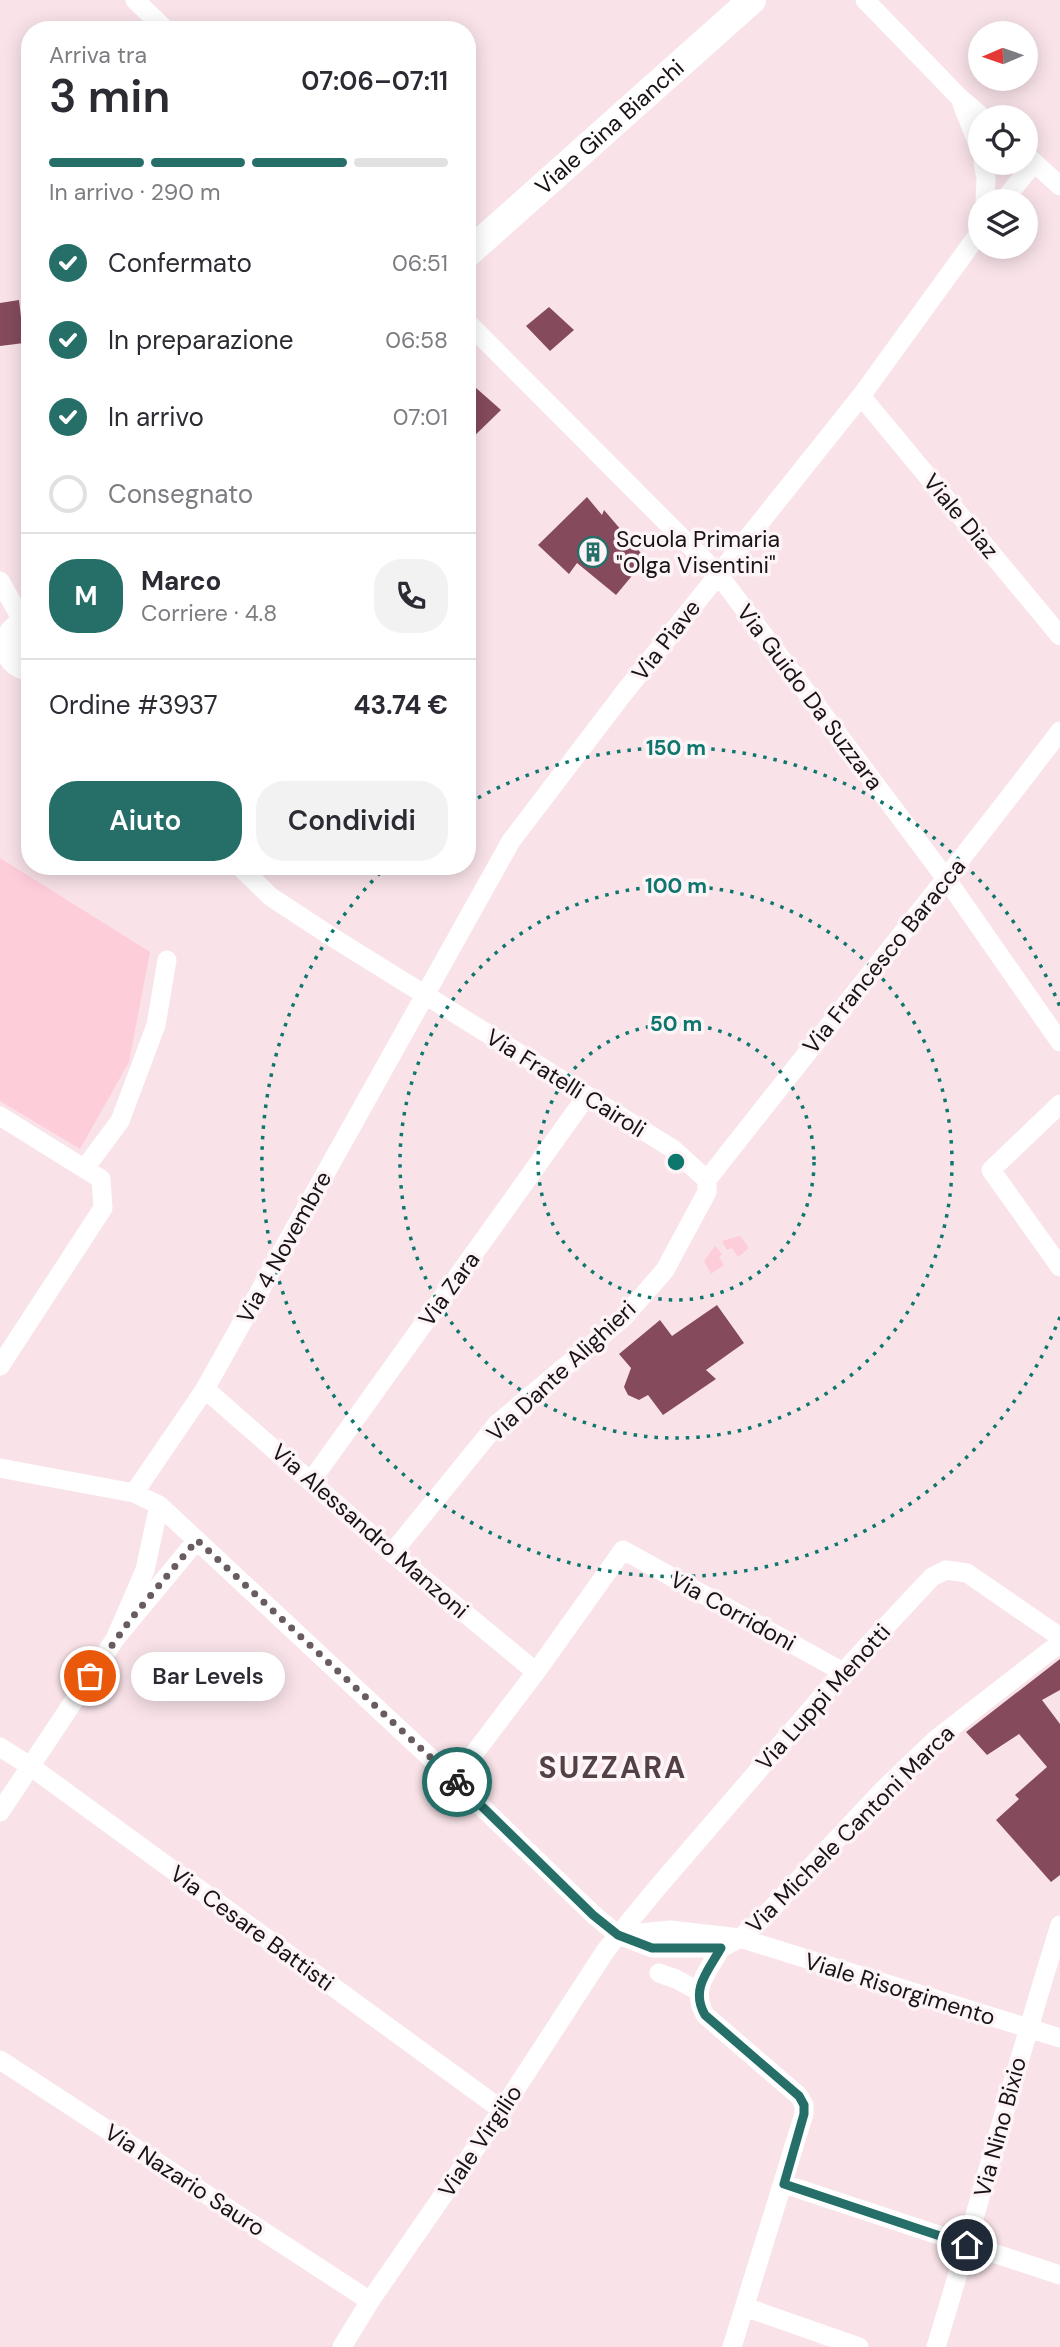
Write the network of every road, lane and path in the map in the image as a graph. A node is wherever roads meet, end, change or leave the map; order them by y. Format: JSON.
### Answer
{"nodes":[{"id":1,"x":135,"y":0,"type":"edge"},
{"id":2,"x":752,"y":0,"type":"edge"},
{"id":3,"x":868,"y":1,"type":"edge"},
{"id":4,"x":157,"y":21,"type":"edge"},
{"id":5,"x":959,"y":97,"type":"junction"},
{"id":6,"x":968,"y":105,"type":"edge"},
{"id":7,"x":968,"y":119,"type":"edge"},
{"id":8,"x":1038,"y":166,"type":"edge"},
{"id":9,"x":1060,"y":187,"type":"edge"},
{"id":10,"x":476,"y":246,"type":"edge"},
{"id":11,"x":968,"y":249,"type":"edge"},
{"id":12,"x":476,"y":331,"type":"edge"},
{"id":13,"x":861,"y":396,"type":"junction"},
{"id":14,"x":718,"y":574,"type":"junction"},
{"id":15,"x":1,"y":585,"type":"edge"},
{"id":16,"x":1060,"y":636,"type":"edge"},
{"id":17,"x":16,"y":646,"type":"edge"},
{"id":18,"x":1060,"y":732,"type":"edge"},
{"id":19,"x":248,"y":875,"type":"edge"},
{"id":20,"x":947,"y":880,"type":"junction"},
{"id":21,"x":167,"y":960,"type":"dead end"},
{"id":22,"x":424,"y":994,"type":"junction"},
{"id":23,"x":1060,"y":1042,"type":"edge"},
{"id":24,"x":586,"y":1097,"type":"junction"},
{"id":25,"x":1060,"y":1104,"type":"edge"},
{"id":26,"x":0,"y":1116,"type":"edge"},
{"id":27,"x":85,"y":1168,"type":"junction"},
{"id":28,"x":707,"y":1180,"type":"junction"},
{"id":29,"x":1060,"y":1267,"type":"edge"},
{"id":30,"x":0,"y":1366,"type":"edge"},
{"id":31,"x":205,"y":1389,"type":"junction"},
{"id":32,"x":0,"y":1468,"type":"edge"},
{"id":33,"x":311,"y":1481,"type":"junction"},
{"id":34,"x":134,"y":1493,"type":"junction"},
{"id":35,"x":159,"y":1505,"type":"junction"},
{"id":36,"x":197,"y":1540,"type":"junction"},
{"id":37,"x":393,"y":1553,"type":"junction"},
{"id":38,"x":1060,"y":1637,"type":"edge"},
{"id":39,"x":115,"y":1639,"type":"junction"},
{"id":40,"x":1060,"y":1643,"type":"edge"},
{"id":41,"x":536,"y":1672,"type":"junction"},
{"id":42,"x":843,"y":1672,"type":"junction"},
{"id":43,"x":0,"y":1747,"type":"edge"},
{"id":44,"x":30,"y":1766,"type":"junction"},
{"id":45,"x":454,"y":1780,"type":"junction"},
{"id":46,"x":0,"y":1812,"type":"edge"},
{"id":47,"x":1060,"y":1925,"type":"edge"},
{"id":48,"x":618,"y":1935,"type":"junction"},
{"id":49,"x":740,"y":1938,"type":"junction"},
{"id":50,"x":721,"y":1948,"type":"junction"},
{"id":51,"x":659,"y":1973,"type":"dead end"},
{"id":52,"x":698,"y":1990,"type":"junction"},
{"id":53,"x":1027,"y":2028,"type":"junction"},
{"id":54,"x":1060,"y":2038,"type":"edge"},
{"id":55,"x":0,"y":2060,"type":"edge"},
{"id":56,"x":502,"y":2110,"type":"junction"},
{"id":57,"x":784,"y":2184,"type":"junction"},
{"id":58,"x":967,"y":2245,"type":"junction"},
{"id":59,"x":1060,"y":2274,"type":"edge"},
{"id":60,"x":370,"y":2301,"type":"junction"},
{"id":61,"x":745,"y":2307,"type":"junction"},
{"id":62,"x":342,"y":2347,"type":"edge"},
{"id":63,"x":732,"y":2347,"type":"edge"},
{"id":64,"x":859,"y":2347,"type":"edge"},
{"id":65,"x":936,"y":2347,"type":"edge"}],
"edges":[{"from":1,"to":4,"type":"street"},
{"from":2,"to":10,"type":"street","name":"Viale Gina Bianchi"},
{"from":3,"to":5,"type":"street"},
{"from":5,"to":6,"type":"street"},
{"from":5,"to":7,"type":"street"},
{"from":8,"to":9,"type":"street"},
{"from":11,"to":13,"type":"street","name":"Via Piave"},
{"from":12,"to":14,"type":"street","name":"Via Guido Da Suzzara"},
{"from":13,"to":14,"type":"street","name":"Via Piave"},
{"from":13,"to":16,"type":"street","name":"Viale Diaz"},
{"from":14,"to":20,"type":"street","name":"Via Guido Da Suzzara"},
{"from":14,"to":22,"type":"street","name":"Via Piave"},
{"from":15,"to":17,"type":"street"},
{"from":18,"to":20,"type":"street","name":"Via Francesco Baracca"},
{"from":19,"to":22,"type":"street","name":"Via Fratelli Cairoli"},
{"from":20,"to":23,"type":"street","name":"Via Guido Da Suzzara"},
{"from":20,"to":28,"type":"street","name":"Via Francesco Baracca"},
{"from":21,"to":27,"type":"street"},
{"from":22,"to":24,"type":"street","name":"Via Fratelli Cairoli"},
{"from":22,"to":31,"type":"street","name":"Via 4 Novembre"},
{"from":24,"to":28,"type":"street","name":"Via Fratelli Cairoli"},
{"from":24,"to":33,"type":"street","name":"Via Zara"},
{"from":25,"to":29,"type":"street"},
{"from":26,"to":27,"type":"street"},
{"from":27,"to":30,"type":"street"},
{"from":28,"to":37,"type":"street","name":"Via Dante Alighieri"},
{"from":31,"to":33,"type":"street","name":"Via Alessandro Manzoni"},
{"from":31,"to":34,"type":"street","name":"Via 4 Novembre"},
{"from":32,"to":34,"type":"street"},
{"from":33,"to":37,"type":"street","name":"Via Alessandro Manzoni"},
{"from":34,"to":35,"type":"street"},
{"from":35,"to":36,"type":"street"},
{"from":35,"to":39,"type":"street"},
{"from":36,"to":39,"type":"street"},
{"from":36,"to":45,"type":"street"},
{"from":37,"to":41,"type":"street","name":"Via Alessandro Manzoni"},
{"from":38,"to":42,"type":"street","name":"Via Luppi Menotti"},
{"from":39,"to":44,"type":"street"},
{"from":40,"to":49,"type":"street","name":"Via Michele Cantoni Marca"},
{"from":41,"to":42,"type":"street","name":"Via Corridoni"},
{"from":41,"to":45,"type":"street"},
{"from":42,"to":48,"type":"street","name":"Via Luppi Menotti"},
{"from":43,"to":44,"type":"street","name":"Via Cesare Battisti"},
{"from":44,"to":46,"type":"street"},
{"from":44,"to":56,"type":"street","name":"Via Cesare Battisti"},
{"from":45,"to":48,"type":"street"},
{"from":47,"to":53,"type":"street","name":"Via Nino Bixio"},
{"from":48,"to":49,"type":"street","name":"Viale Risorgimento"},
{"from":48,"to":50,"type":"street"},
{"from":48,"to":56,"type":"street","name":"Viale Virgilio"},
{"from":49,"to":50,"type":"street","name":"Via Michele Cantoni Marca"},
{"from":49,"to":53,"type":"street","name":"Viale Risorgimento"},
{"from":50,"to":52,"type":"street"},
{"from":51,"to":52,"type":"street"},
{"from":52,"to":57,"type":"street"},
{"from":53,"to":54,"type":"street","name":"Viale Risorgimento"},
{"from":53,"to":58,"type":"street","name":"Via Nino Bixio"},
{"from":55,"to":60,"type":"street","name":"Via Nazario Sauro"},
{"from":56,"to":60,"type":"street","name":"Viale Virgilio"},
{"from":57,"to":58,"type":"street"},
{"from":57,"to":61,"type":"street"},
{"from":58,"to":59,"type":"street"},
{"from":58,"to":65,"type":"street","name":"Via Nino Bixio"},
{"from":60,"to":62,"type":"street","name":"Viale Virgilio"},
{"from":61,"to":63,"type":"street"},
{"from":61,"to":64,"type":"street"}]}
